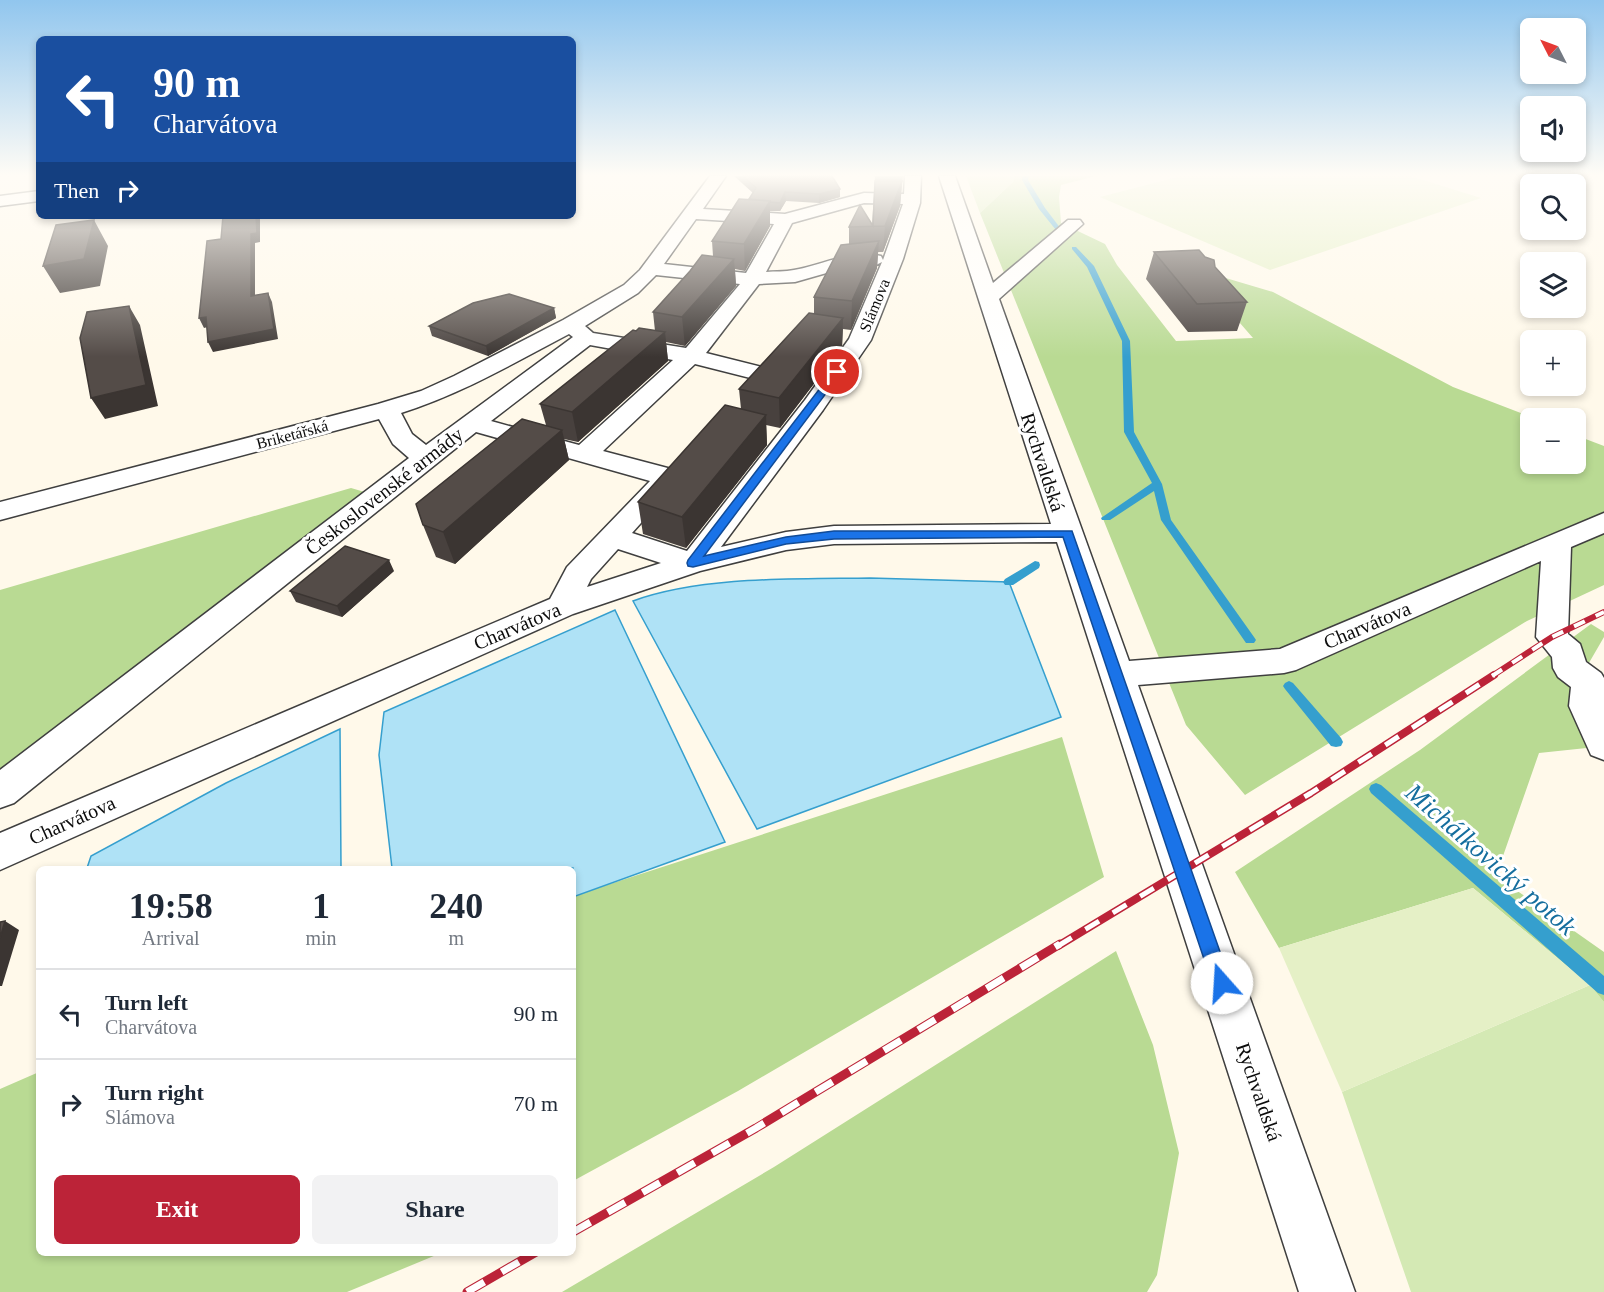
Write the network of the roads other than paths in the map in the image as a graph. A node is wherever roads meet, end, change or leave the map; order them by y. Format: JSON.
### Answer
{"nodes":[{"id":1,"x":674,"y":236,"type":"edge"},
{"id":2,"x":775,"y":236,"type":"edge"},
{"id":3,"x":900,"y":236,"type":"edge"},
{"id":4,"x":968,"y":236,"type":"edge"},
{"id":5,"x":1060,"y":236,"type":"edge"},
{"id":6,"x":893,"y":259,"type":"junction"},
{"id":7,"x":651,"y":269,"type":"junction"},
{"id":8,"x":752,"y":279,"type":"junction"},
{"id":9,"x":988,"y":298,"type":"junction"},
{"id":10,"x":579,"y":331,"type":"junction"},
{"id":11,"x":691,"y":356,"type":"junction"},
{"id":12,"x":765,"y":375,"type":"edge"},
{"id":13,"x":387,"y":409,"type":"junction"},
{"id":14,"x":471,"y":423,"type":"junction"},
{"id":15,"x":585,"y":454,"type":"junction"},
{"id":16,"x":428,"y":456,"type":"junction"},
{"id":17,"x":0,"y":511,"type":"edge"},
{"id":18,"x":1604,"y":522,"type":"edge"},
{"id":19,"x":1067,"y":533,"type":"junction"},
{"id":20,"x":613,"y":537,"type":"junction"},
{"id":21,"x":1557,"y":543,"type":"junction"},
{"id":22,"x":693,"y":563,"type":"junction"},
{"id":23,"x":562,"y":606,"type":"junction"},
{"id":24,"x":1116,"y":674,"type":"junction"},
{"id":25,"x":1604,"y":745,"type":"edge"},
{"id":26,"x":0,"y":792,"type":"edge"},
{"id":27,"x":0,"y":852,"type":"edge"},
{"id":28,"x":1327,"y":1292,"type":"edge"}],
"edges":[{"from":1,"to":7,"type":"street","name":"Československé armády"},
{"from":2,"to":8,"type":"street"},
{"from":3,"to":6,"type":"street","name":"Slámova"},
{"from":4,"to":9,"type":"street","name":"Rychvaldská"},
{"from":5,"to":9,"type":"street"},
{"from":6,"to":8,"type":"street"},
{"from":6,"to":22,"type":"street","name":"Slámova"},
{"from":7,"to":8,"type":"street"},
{"from":7,"to":10,"type":"street","name":"Československé armády"},
{"from":8,"to":11,"type":"street"},
{"from":9,"to":19,"type":"street","name":"Rychvaldská"},
{"from":10,"to":11,"type":"street"},
{"from":10,"to":13,"type":"street","name":"Briketářská"},
{"from":10,"to":14,"type":"street","name":"Československé armády"},
{"from":11,"to":12,"type":"street"},
{"from":11,"to":15,"type":"street"},
{"from":13,"to":16,"type":"street"},
{"from":13,"to":17,"type":"street","name":"Briketářská"},
{"from":14,"to":15,"type":"street"},
{"from":14,"to":16,"type":"street","name":"Československé armády"},
{"from":15,"to":20,"type":"street"},
{"from":16,"to":26,"type":"street","name":"Československé armády"},
{"from":18,"to":21,"type":"street","name":"Charvátova"},
{"from":19,"to":22,"type":"street","name":"Charvátova"},
{"from":19,"to":24,"type":"street","name":"Rychvaldská"},
{"from":20,"to":22,"type":"street"},
{"from":20,"to":23,"type":"street"},
{"from":21,"to":24,"type":"street","name":"Charvátova"},
{"from":21,"to":25,"type":"street"},
{"from":22,"to":23,"type":"street","name":"Charvátova"},
{"from":23,"to":27,"type":"street","name":"Charvátova"},
{"from":24,"to":28,"type":"street","name":"Rychvaldská"}]}
